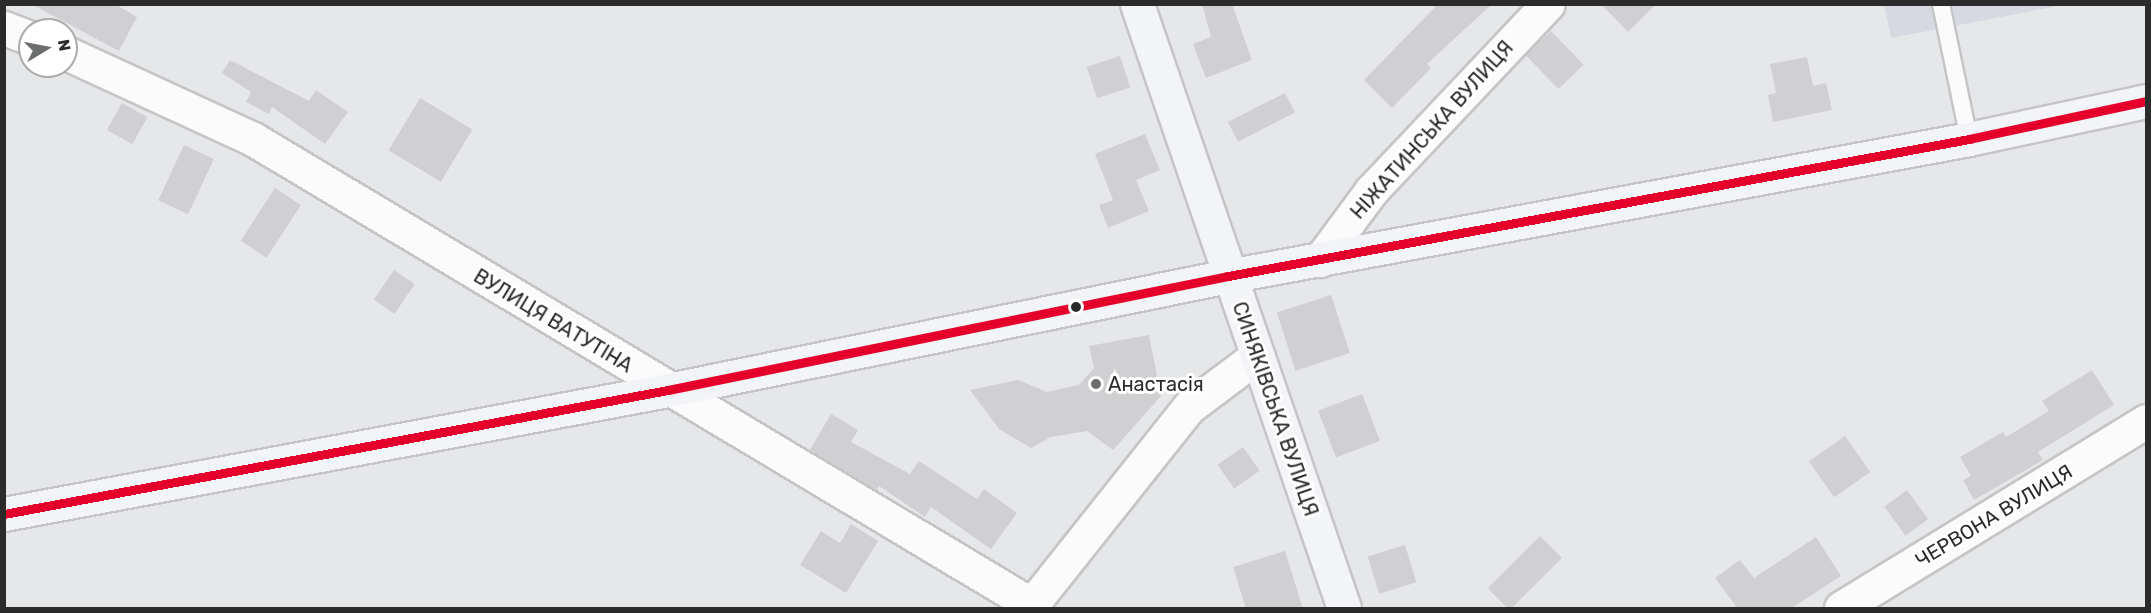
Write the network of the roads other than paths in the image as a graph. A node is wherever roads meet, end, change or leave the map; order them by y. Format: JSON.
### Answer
{"nodes":[{"id":1,"x":1137,"y":4,"type":"edge"},
{"id":2,"x":1548,"y":4,"type":"edge"},
{"id":3,"x":1941,"y":4,"type":"edge"},
{"id":4,"x":78,"y":59,"type":"edge"},
{"id":5,"x":2146,"y":101,"type":"edge"},
{"id":6,"x":1969,"y":139,"type":"junction"},
{"id":7,"x":1320,"y":260,"type":"junction"},
{"id":8,"x":1228,"y":276,"type":"junction"},
{"id":9,"x":1257,"y":356,"type":"junction"},
{"id":10,"x":668,"y":390,"type":"junction"},
{"id":11,"x":2146,"y":421,"type":"edge"},
{"id":12,"x":4,"y":514,"type":"edge"},
{"id":13,"x":1031,"y":607,"type":"edge"},
{"id":14,"x":1344,"y":609,"type":"edge"},
{"id":15,"x":1841,"y":609,"type":"edge"}],
"edges":[{"from":1,"to":8,"type":"street","name":"СИНЯКІВСЬКА ВУЛИЦЯ"},
{"from":2,"to":7,"type":"street","name":"НІЖАТИНСЬКА ВУЛИЦЯ"},
{"from":3,"to":6,"type":"lane"},
{"from":4,"to":10,"type":"street","name":"ВУЛИЦЯ ВАТУТІНА"},
{"from":5,"to":6,"type":"street"},
{"from":6,"to":7,"type":"street"},
{"from":7,"to":8,"type":"street"},
{"from":8,"to":9,"type":"street","name":"СИНЯКІВСЬКА ВУЛИЦЯ"},
{"from":8,"to":10,"type":"street"},
{"from":9,"to":13,"type":"street"},
{"from":9,"to":14,"type":"street","name":"СИНЯКІВСЬКА ВУЛИЦЯ"},
{"from":10,"to":12,"type":"street"},
{"from":10,"to":13,"type":"street","name":"ВУЛИЦЯ ВАТУТІНА"},
{"from":11,"to":15,"type":"street","name":"ЧЕРВОНА ВУЛИЦЯ"}]}
